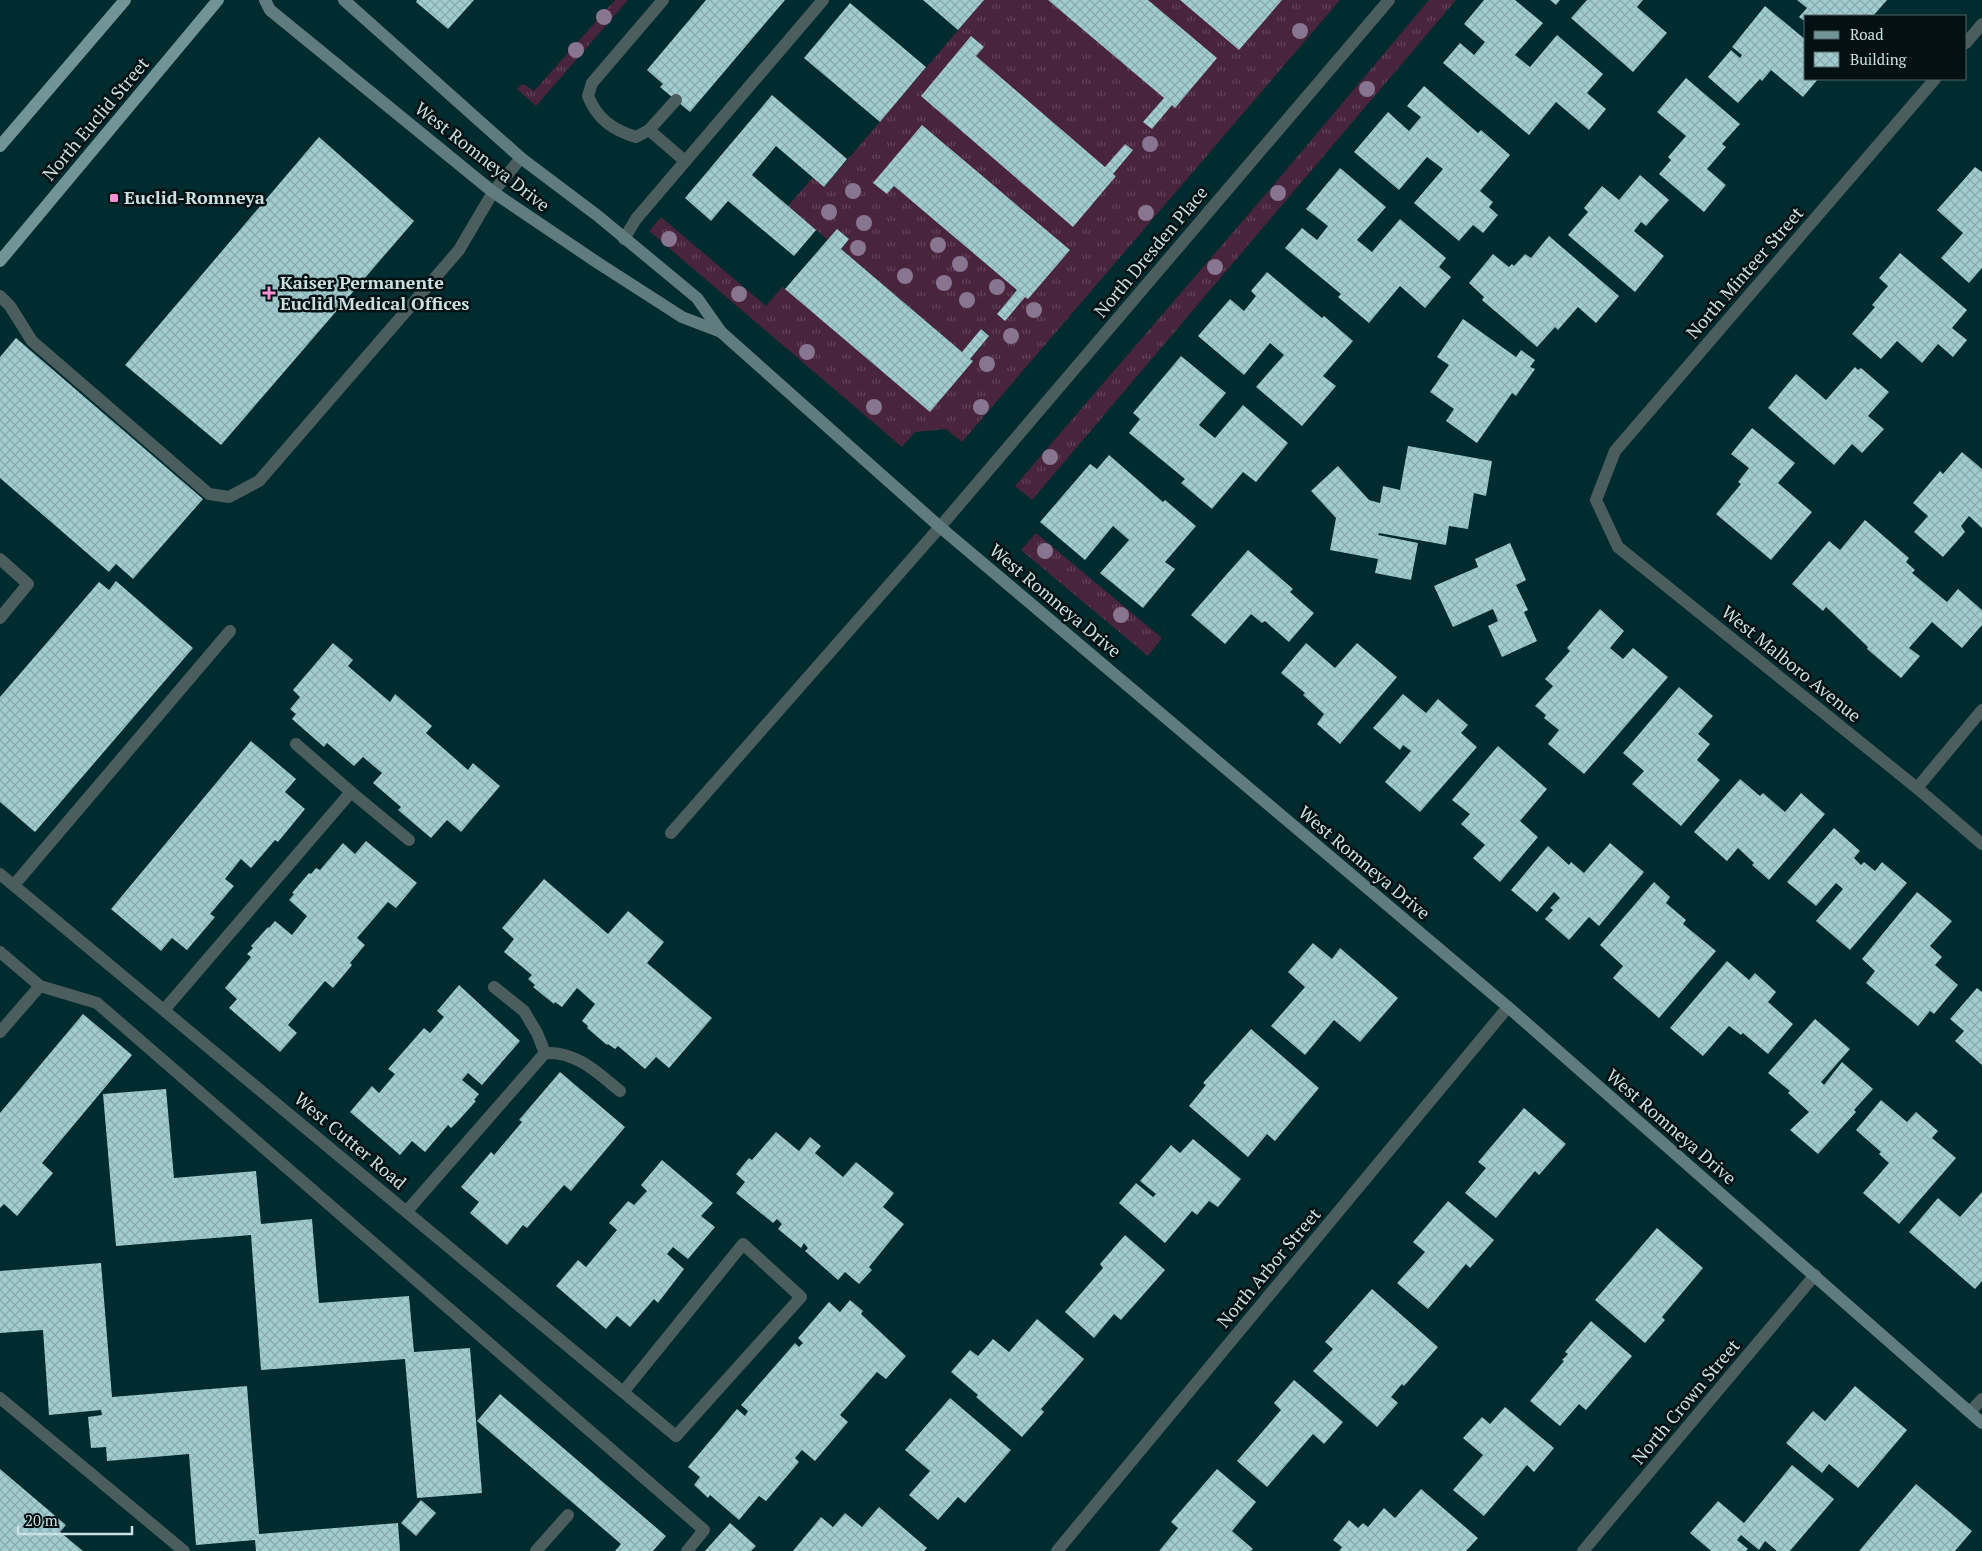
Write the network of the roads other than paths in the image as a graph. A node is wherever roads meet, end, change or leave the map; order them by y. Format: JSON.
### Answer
{"nodes":[{"id":1,"x":125,"y":0,"type":"edge"},
{"id":2,"x":218,"y":0,"type":"edge"},
{"id":3,"x":265,"y":0,"type":"edge"},
{"id":4,"x":344,"y":0,"type":"edge"},
{"id":5,"x":663,"y":0,"type":"edge"},
{"id":6,"x":823,"y":0,"type":"edge"},
{"id":7,"x":1389,"y":0,"type":"edge"},
{"id":8,"x":1982,"y":24,"type":"edge"},
{"id":9,"x":1967,"y":42,"type":"edge"},
{"id":10,"x":1934,"y":80,"type":"edge"},
{"id":11,"x":676,"y":100,"type":"dead end"},
{"id":12,"x":649,"y":130,"type":"junction"},
{"id":13,"x":0,"y":146,"type":"edge"},
{"id":14,"x":521,"y":158,"type":"junction"},
{"id":15,"x":685,"y":161,"type":"junction"},
{"id":16,"x":493,"y":192,"type":"junction"},
{"id":17,"x":624,"y":239,"type":"junction"},
{"id":18,"x":0,"y":261,"type":"edge"},
{"id":19,"x":0,"y":296,"type":"edge"},
{"id":20,"x":721,"y":332,"type":"junction"},
{"id":21,"x":1596,"y":500,"type":"joint"},
{"id":22,"x":940,"y":527,"type":"junction"},
{"id":23,"x":0,"y":559,"type":"edge"},
{"id":24,"x":0,"y":618,"type":"edge"},
{"id":25,"x":230,"y":631,"type":"dead end"},
{"id":26,"x":1982,"y":710,"type":"edge"},
{"id":27,"x":296,"y":744,"type":"dead end"},
{"id":28,"x":1917,"y":788,"type":"junction"},
{"id":29,"x":351,"y":792,"type":"junction"},
{"id":30,"x":671,"y":833,"type":"dead end"},
{"id":31,"x":409,"y":840,"type":"dead end"},
{"id":32,"x":1982,"y":844,"type":"edge"},
{"id":33,"x":0,"y":874,"type":"edge"},
{"id":34,"x":14,"y":885,"type":"junction"},
{"id":35,"x":0,"y":952,"type":"edge"},
{"id":36,"x":40,"y":986,"type":"junction"},
{"id":37,"x":494,"y":987,"type":"dead end"},
{"id":38,"x":1508,"y":1008,"type":"junction"},
{"id":39,"x":164,"y":1010,"type":"junction"},
{"id":40,"x":0,"y":1032,"type":"edge"},
{"id":41,"x":546,"y":1053,"type":"junction"},
{"id":42,"x":620,"y":1091,"type":"dead end"},
{"id":43,"x":407,"y":1211,"type":"junction"},
{"id":44,"x":1815,"y":1275,"type":"junction"},
{"id":45,"x":624,"y":1391,"type":"junction"},
{"id":46,"x":0,"y":1398,"type":"edge"},
{"id":47,"x":1982,"y":1398,"type":"edge"},
{"id":48,"x":1970,"y":1412,"type":"junction"},
{"id":49,"x":1982,"y":1423,"type":"edge"},
{"id":50,"x":568,"y":1515,"type":"dead end"},
{"id":51,"x":184,"y":1551,"type":"edge"},
{"id":52,"x":536,"y":1551,"type":"edge"},
{"id":53,"x":687,"y":1551,"type":"edge"},
{"id":54,"x":1057,"y":1551,"type":"edge"},
{"id":55,"x":1583,"y":1551,"type":"edge"}],
"edges":[{"from":1,"to":13,"type":"main road"},
{"from":2,"to":18,"type":"main road","name":"North Euclid Street"},
{"from":3,"to":16,"type":"street","name":"West Romneya Drive"},
{"from":4,"to":14,"type":"street","name":"West Romneya Drive"},
{"from":5,"to":12,"type":"street"},
{"from":6,"to":15,"type":"street"},
{"from":7,"to":22,"type":"street","name":"North Dresden Place"},
{"from":8,"to":9,"type":"street"},
{"from":10,"to":21,"type":"street","name":"North Minteer Street"},
{"from":11,"to":12,"type":"street"},
{"from":12,"to":15,"type":"street"},
{"from":14,"to":16,"type":"street"},
{"from":14,"to":17,"type":"street","name":"West Romneya Drive"},
{"from":15,"to":17,"type":"street"},
{"from":16,"to":19,"type":"street"},
{"from":16,"to":20,"type":"street","name":"West Romneya Drive"},
{"from":17,"to":20,"type":"street","name":"West Romneya Drive"},
{"from":20,"to":22,"type":"street","name":"West Romneya Drive"},
{"from":21,"to":28,"type":"street","name":"West Malboro Avenue"},
{"from":22,"to":30,"type":"street","name":"North Dresden Place"},
{"from":22,"to":38,"type":"street","name":"West Romneya Drive"},
{"from":23,"to":24,"type":"street"},
{"from":25,"to":34,"type":"street"},
{"from":26,"to":28,"type":"street"},
{"from":27,"to":29,"type":"street"},
{"from":28,"to":32,"type":"street","name":"West Malboro Avenue"},
{"from":29,"to":31,"type":"street"},
{"from":29,"to":39,"type":"street"},
{"from":33,"to":34,"type":"street","name":"West Cutter Road"},
{"from":34,"to":39,"type":"street","name":"West Cutter Road"},
{"from":35,"to":36,"type":"street"},
{"from":36,"to":40,"type":"street"},
{"from":36,"to":53,"type":"street"},
{"from":37,"to":41,"type":"street"},
{"from":38,"to":44,"type":"street","name":"West Romneya Drive"},
{"from":38,"to":54,"type":"street","name":"North Arbor Street"},
{"from":39,"to":43,"type":"street","name":"West Cutter Road"},
{"from":41,"to":42,"type":"street"},
{"from":41,"to":43,"type":"street"},
{"from":43,"to":45,"type":"street","name":"West Cutter Road"},
{"from":44,"to":48,"type":"street","name":"West Romneya Drive"},
{"from":44,"to":55,"type":"street","name":"North Crown Street"},
{"from":45,"to":45,"type":"street","name":"West Cutter Road"},
{"from":46,"to":51,"type":"street"},
{"from":47,"to":48,"type":"street"},
{"from":48,"to":49,"type":"street","name":"West Romneya Drive"},
{"from":50,"to":52,"type":"street"}]}
